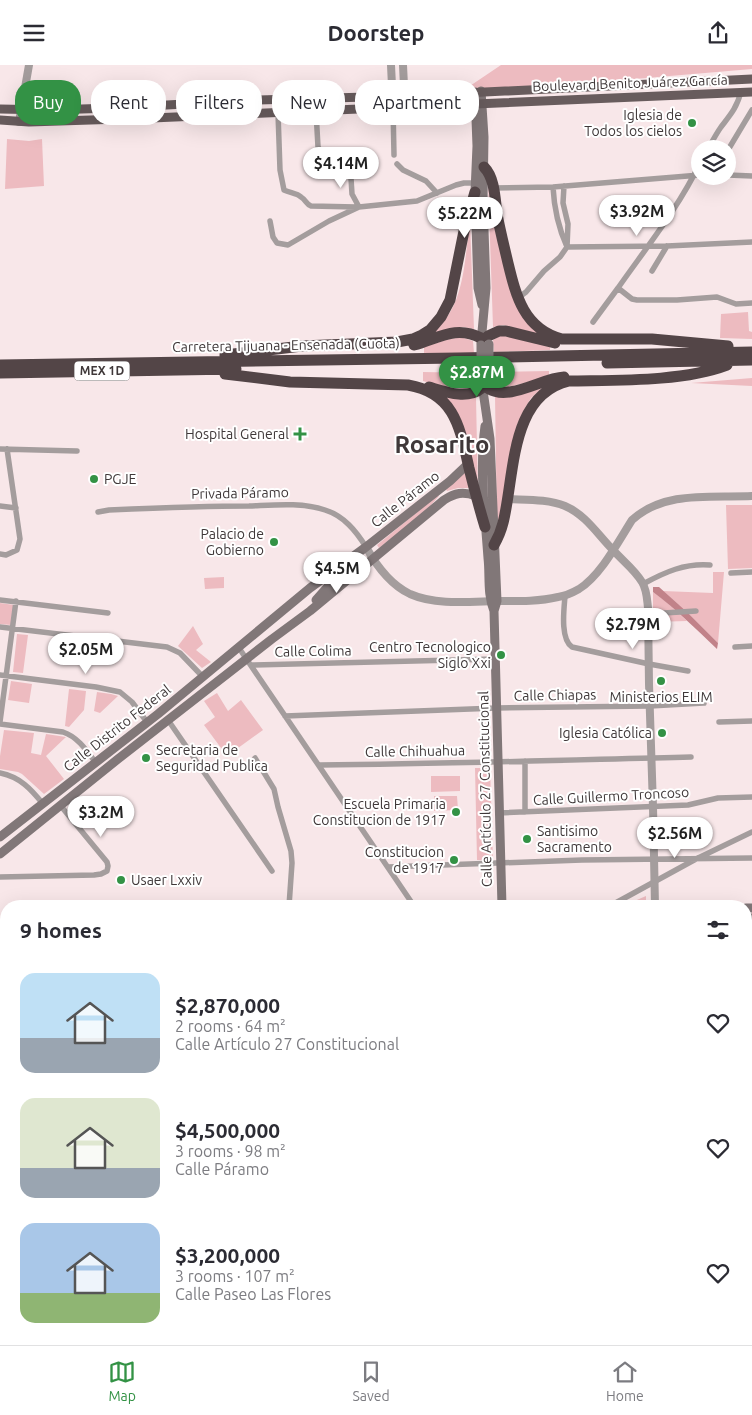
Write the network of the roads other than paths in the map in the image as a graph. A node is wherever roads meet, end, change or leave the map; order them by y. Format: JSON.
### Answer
{"nodes":[{"id":1,"x":29,"y":65,"type":"edge"},
{"id":2,"x":391,"y":65,"type":"edge"},
{"id":3,"x":403,"y":65,"type":"edge"},
{"id":4,"x":752,"y":79,"type":"edge"},
{"id":5,"x":26,"y":80,"type":"edge"},
{"id":6,"x":392,"y":80,"type":"edge"},
{"id":7,"x":403,"y":80,"type":"edge"},
{"id":8,"x":702,"y":81,"type":"junction"},
{"id":9,"x":479,"y":91,"type":"edge"},
{"id":10,"x":740,"y":92,"type":"junction"},
{"id":11,"x":752,"y":92,"type":"edge"},
{"id":12,"x":681,"y":94,"type":"junction"},
{"id":13,"x":355,"y":97,"type":"edge"},
{"id":14,"x":479,"y":104,"type":"joint"},
{"id":15,"x":0,"y":109,"type":"edge"},
{"id":16,"x":81,"y":109,"type":"edge"},
{"id":17,"x":15,"y":110,"type":"edge"},
{"id":18,"x":752,"y":110,"type":"edge"},
{"id":19,"x":272,"y":113,"type":"edge"},
{"id":20,"x":0,"y":120,"type":"edge"},
{"id":21,"x":81,"y":120,"type":"edge"},
{"id":22,"x":15,"y":122,"type":"edge"},
{"id":23,"x":278,"y":125,"type":"edge"},
{"id":24,"x":317,"y":125,"type":"edge"},
{"id":25,"x":393,"y":125,"type":"edge"},
{"id":26,"x":478,"y":125,"type":"edge"},
{"id":27,"x":713,"y":140,"type":"edge"},
{"id":28,"x":734,"y":140,"type":"edge"},
{"id":29,"x":394,"y":155,"type":"dead end"},
{"id":30,"x":343,"y":156,"type":"dead end"},
{"id":31,"x":350,"y":163,"type":"dead end"},
{"id":32,"x":397,"y":164,"type":"dead end"},
{"id":33,"x":484,"y":167,"type":"junction"},
{"id":34,"x":691,"y":176,"type":"edge"},
{"id":35,"x":736,"y":176,"type":"edge"},
{"id":36,"x":752,"y":177,"type":"edge"},
{"id":37,"x":691,"y":185,"type":"edge"},
{"id":38,"x":553,"y":187,"type":"junction"},
{"id":39,"x":564,"y":187,"type":"junction"},
{"id":40,"x":475,"y":188,"type":"junction"},
{"id":41,"x":493,"y":188,"type":"junction"},
{"id":42,"x":437,"y":193,"type":"junction"},
{"id":43,"x":359,"y":207,"type":"junction"},
{"id":44,"x":270,"y":221,"type":"dead end"},
{"id":45,"x":752,"y":242,"type":"edge"},
{"id":46,"x":667,"y":246,"type":"junction"},
{"id":47,"x":567,"y":247,"type":"junction"},
{"id":48,"x":648,"y":247,"type":"junction"},
{"id":49,"x":652,"y":271,"type":"dead end"},
{"id":50,"x":618,"y":288,"type":"junction"},
{"id":51,"x":518,"y":298,"type":"junction"},
{"id":52,"x":752,"y":303,"type":"edge"},
{"id":53,"x":484,"y":314,"type":"junction"},
{"id":54,"x":594,"y":322,"type":"dead end"},
{"id":55,"x":485,"y":341,"type":"junction"},
{"id":56,"x":679,"y":342,"type":"junction"},
{"id":57,"x":275,"y":349,"type":"junction"},
{"id":58,"x":752,"y":352,"type":"edge"},
{"id":59,"x":752,"y":360,"type":"edge"},
{"id":60,"x":736,"y":361,"type":"junction"},
{"id":61,"x":0,"y":365,"type":"edge"},
{"id":62,"x":203,"y":365,"type":"junction"},
{"id":63,"x":0,"y":373,"type":"edge"},
{"id":64,"x":697,"y":373,"type":"junction"},
{"id":65,"x":290,"y":382,"type":"junction"},
{"id":66,"x":485,"y":384,"type":"junction"},
{"id":67,"x":487,"y":417,"type":"junction"},
{"id":68,"x":3,"y":449,"type":"edge"},
{"id":69,"x":77,"y":451,"type":"dead end"},
{"id":70,"x":468,"y":464,"type":"junction"},
{"id":71,"x":476,"y":496,"type":"junction"},
{"id":72,"x":752,"y":496,"type":"edge"},
{"id":73,"x":508,"y":499,"type":"junction"},
{"id":74,"x":0,"y":506,"type":"edge"},
{"id":75,"x":16,"y":508,"type":"junction"},
{"id":76,"x":98,"y":512,"type":"dead end"},
{"id":77,"x":485,"y":527,"type":"junction"},
{"id":78,"x":494,"y":545,"type":"junction"},
{"id":79,"x":366,"y":547,"type":"junction"},
{"id":80,"x":613,"y":550,"type":"junction"},
{"id":81,"x":0,"y":553,"type":"edge"},
{"id":82,"x":372,"y":559,"type":"junction"},
{"id":83,"x":710,"y":565,"type":"dead end"},
{"id":84,"x":752,"y":572,"type":"edge"},
{"id":85,"x":330,"y":573,"type":"junction"},
{"id":86,"x":731,"y":573,"type":"dead end"},
{"id":87,"x":353,"y":575,"type":"junction"},
{"id":88,"x":643,"y":584,"type":"junction"},
{"id":89,"x":565,"y":595,"type":"junction"},
{"id":90,"x":0,"y":600,"type":"edge"},
{"id":91,"x":16,"y":601,"type":"junction"},
{"id":92,"x":494,"y":601,"type":"junction"},
{"id":93,"x":310,"y":611,"type":"junction"},
{"id":94,"x":696,"y":611,"type":"dead end"},
{"id":95,"x":108,"y":613,"type":"dead end"},
{"id":96,"x":648,"y":614,"type":"junction"},
{"id":97,"x":0,"y":627,"type":"edge"},
{"id":98,"x":12,"y":629,"type":"junction"},
{"id":99,"x":752,"y":646,"type":"edge"},
{"id":100,"x":735,"y":647,"type":"dead end"},
{"id":101,"x":239,"y":648,"type":"junction"},
{"id":102,"x":495,"y":659,"type":"junction"},
{"id":103,"x":249,"y":662,"type":"junction"},
{"id":104,"x":649,"y":664,"type":"junction"},
{"id":105,"x":688,"y":671,"type":"dead end"},
{"id":106,"x":3,"y":675,"type":"edge"},
{"id":107,"x":203,"y":677,"type":"junction"},
{"id":108,"x":704,"y":703,"type":"dead end"},
{"id":109,"x":650,"y":706,"type":"junction"},
{"id":110,"x":497,"y":708,"type":"junction"},
{"id":111,"x":285,"y":716,"type":"junction"},
{"id":112,"x":168,"y":720,"type":"junction"},
{"id":113,"x":752,"y":721,"type":"edge"},
{"id":114,"x":147,"y":722,"type":"junction"},
{"id":115,"x":719,"y":722,"type":"dead end"},
{"id":116,"x":0,"y":723,"type":"edge"},
{"id":117,"x":692,"y":757,"type":"dead end"},
{"id":118,"x":255,"y":758,"type":"dead end"},
{"id":119,"x":651,"y":758,"type":"junction"},
{"id":120,"x":498,"y":761,"type":"junction"},
{"id":121,"x":525,"y":761,"type":"junction"},
{"id":122,"x":96,"y":763,"type":"junction"},
{"id":123,"x":320,"y":765,"type":"junction"},
{"id":124,"x":0,"y":773,"type":"edge"},
{"id":125,"x":752,"y":797,"type":"edge"},
{"id":126,"x":43,"y":804,"type":"junction"},
{"id":127,"x":60,"y":805,"type":"junction"},
{"id":128,"x":653,"y":807,"type":"junction"},
{"id":129,"x":525,"y":812,"type":"junction"},
{"id":130,"x":499,"y":813,"type":"junction"},
{"id":131,"x":27,"y":831,"type":"junction"},
{"id":132,"x":752,"y":833,"type":"edge"},
{"id":133,"x":0,"y":837,"type":"edge"},
{"id":134,"x":0,"y":854,"type":"edge"},
{"id":135,"x":752,"y":858,"type":"edge"},
{"id":136,"x":654,"y":859,"type":"junction"},
{"id":137,"x":696,"y":859,"type":"junction"},
{"id":138,"x":501,"y":863,"type":"junction"},
{"id":139,"x":388,"y":867,"type":"junction"},
{"id":140,"x":272,"y":871,"type":"dead end"},
{"id":141,"x":0,"y":877,"type":"edge"},
{"id":142,"x":655,"y":882,"type":"junction"},
{"id":143,"x":289,"y":900,"type":"edge"},
{"id":144,"x":410,"y":900,"type":"edge"},
{"id":145,"x":502,"y":900,"type":"edge"},
{"id":146,"x":621,"y":900,"type":"edge"},
{"id":147,"x":655,"y":900,"type":"edge"}],
"edges":[{"from":1,"to":5,"type":"street"},
{"from":2,"to":6,"type":"street"},
{"from":3,"to":7,"type":"street"},
{"from":4,"to":8,"type":"main road","name":"Boulevard Benito Juárez García"},
{"from":8,"to":9,"type":"main road","name":"Boulevard Benito Juárez García"},
{"from":8,"to":12,"type":"main road"},
{"from":10,"to":11,"type":"main road","name":"Boulevard Benito Juárez García"},
{"from":10,"to":12,"type":"main road","name":"Boulevard Benito Juárez García"},
{"from":10,"to":27,"type":"street"},
{"from":12,"to":14,"type":"main road","name":"Boulevard Benito Juárez García"},
{"from":13,"to":16,"type":"main road","name":"Boulevard Benito Juárez García"},
{"from":14,"to":33,"type":"main road","name":"Calle Artículo 27 Constitucional"},
{"from":15,"to":17,"type":"main road","name":"Boulevard Benito Juárez García"},
{"from":18,"to":28,"type":"street"},
{"from":19,"to":21,"type":"main road","name":"Boulevard Benito Juárez García"},
{"from":20,"to":22,"type":"main road","name":"Boulevard Benito Juárez García"},
{"from":23,"to":43,"type":"street"},
{"from":24,"to":30,"type":"street"},
{"from":25,"to":29,"type":"street"},
{"from":26,"to":40,"type":"main road","name":"Calle Artículo 27 Constitucional"},
{"from":31,"to":43,"type":"street"},
{"from":32,"to":42,"type":"street"},
{"from":33,"to":41,"type":"highway"},
{"from":33,"to":53,"type":"main road","name":"Calle Artículo 27 Constitucional"},
{"from":34,"to":39,"type":"street"},
{"from":35,"to":36,"type":"street"},
{"from":37,"to":48,"type":"street"},
{"from":38,"to":39,"type":"street"},
{"from":38,"to":41,"type":"street"},
{"from":38,"to":47,"type":"street"},
{"from":39,"to":47,"type":"street"},
{"from":40,"to":42,"type":"street"},
{"from":40,"to":53,"type":"main road","name":"Calle Artículo 27 Constitucional"},
{"from":40,"to":57,"type":"highway"},
{"from":41,"to":51,"type":"highway"},
{"from":42,"to":43,"type":"street"},
{"from":43,"to":44,"type":"street"},
{"from":45,"to":46,"type":"street"},
{"from":46,"to":48,"type":"street"},
{"from":46,"to":49,"type":"street"},
{"from":47,"to":48,"type":"street"},
{"from":47,"to":51,"type":"street"},
{"from":48,"to":50,"type":"street"},
{"from":50,"to":52,"type":"street"},
{"from":50,"to":54,"type":"street"},
{"from":51,"to":56,"type":"highway"},
{"from":53,"to":55,"type":"main road","name":"Calle Artículo 27 Constitucional"},
{"from":55,"to":56,"type":"highway"},
{"from":55,"to":57,"type":"highway"},
{"from":55,"to":66,"type":"main road","name":"Calle Artículo 27 Constitucional","bridge":true},
{"from":56,"to":58,"type":"highway"},
{"from":57,"to":62,"type":"highway"},
{"from":58,"to":62,"type":"highway","name":"Carretera Tijuana - Ensenada (Cuota)","number":"MEX 1D"},
{"from":59,"to":60,"type":"highway","name":"Carretera Tijuana - Ensenada (Cuota)","number":"MEX 1D"},
{"from":60,"to":62,"type":"highway","name":"Carretera Tijuana - Ensenada (Cuota)","number":"MEX 1D"},
{"from":60,"to":64,"type":"highway"},
{"from":61,"to":62,"type":"highway","name":"Carretera Tijuana - Ensenada (Cuota)","number":"MEX 1D"},
{"from":62,"to":63,"type":"highway","name":"Carretera Tijuana - Ensenada (Cuota)","number":"MEX 1D"},
{"from":62,"to":65,"type":"highway"},
{"from":64,"to":66,"type":"highway"},
{"from":64,"to":73,"type":"highway"},
{"from":65,"to":66,"type":"highway"},
{"from":65,"to":70,"type":"highway"},
{"from":66,"to":67,"type":"main road","name":"Calle Artículo 27 Constitucional"},
{"from":67,"to":77,"type":"main road","name":"Calle Artículo 27 Constitucional"},
{"from":67,"to":78,"type":"main road","name":"Calle Artículo 27 Constitucional"},
{"from":68,"to":69,"type":"street"},
{"from":68,"to":75,"type":"street"},
{"from":70,"to":71,"type":"highway"},
{"from":70,"to":79,"type":"main road","name":"Calle Páramo"},
{"from":71,"to":77,"type":"highway"},
{"from":71,"to":82,"type":"main road","name":"Calle Páramo"},
{"from":72,"to":80,"type":"street"},
{"from":73,"to":78,"type":"highway"},
{"from":73,"to":80,"type":"street"},
{"from":74,"to":75,"type":"street"},
{"from":75,"to":81,"type":"street"},
{"from":76,"to":79,"type":"street","name":"Privada Páramo"},
{"from":77,"to":92,"type":"main road","name":"Calle Artículo 27 Constitucional"},
{"from":78,"to":92,"type":"main road","name":"Calle Artículo 27 Constitucional"},
{"from":79,"to":82,"type":"street"},
{"from":79,"to":85,"type":"main road","name":"Calle Páramo"},
{"from":80,"to":88,"type":"street"},
{"from":80,"to":89,"type":"street"},
{"from":82,"to":87,"type":"main road","name":"Calle Páramo"},
{"from":82,"to":92,"type":"street"},
{"from":83,"to":88,"type":"street"},
{"from":84,"to":86,"type":"street"},
{"from":85,"to":87,"type":"main road"},
{"from":85,"to":93,"type":"main road"},
{"from":85,"to":101,"type":"main road","name":"Calle Páramo"},
{"from":87,"to":93,"type":"main road","name":"Calle Páramo"},
{"from":88,"to":96,"type":"street"},
{"from":89,"to":92,"type":"street"},
{"from":89,"to":104,"type":"street"},
{"from":90,"to":91,"type":"street"},
{"from":91,"to":95,"type":"street"},
{"from":91,"to":98,"type":"street"},
{"from":92,"to":102,"type":"main road","name":"Calle Artículo 27 Constitucional"},
{"from":93,"to":103,"type":"main road","name":"Calle Páramo"},
{"from":94,"to":96,"type":"street"},
{"from":96,"to":104,"type":"street"},
{"from":97,"to":98,"type":"street"},
{"from":98,"to":106,"type":"street"},
{"from":98,"to":107,"type":"street"},
{"from":99,"to":100,"type":"street"},
{"from":101,"to":103,"type":"street"},
{"from":101,"to":107,"type":"main road","name":"Calle Distrito Federal"},
{"from":102,"to":103,"type":"street","name":"Calle Colima"},
{"from":102,"to":110,"type":"main road","name":"Calle Artículo 27 Constitucional"},
{"from":103,"to":111,"type":"street"},
{"from":103,"to":112,"type":"main road","name":"Calle Distrito Federal"},
{"from":104,"to":105,"type":"street"},
{"from":104,"to":109,"type":"street"},
{"from":106,"to":114,"type":"street"},
{"from":106,"to":116,"type":"street"},
{"from":107,"to":114,"type":"main road","name":"Calle Distrito Federal"},
{"from":108,"to":109,"type":"street","name":"Calle Chiapas"},
{"from":109,"to":110,"type":"street","name":"Calle Chiapas"},
{"from":109,"to":119,"type":"street"},
{"from":110,"to":111,"type":"street","name":"Calle Chiapas"},
{"from":110,"to":120,"type":"main road","name":"Calle Artículo 27 Constitucional"},
{"from":111,"to":123,"type":"street"},
{"from":112,"to":127,"type":"main road","name":"Calle Distrito Federal"},
{"from":112,"to":140,"type":"street"},
{"from":113,"to":115,"type":"street"},
{"from":114,"to":122,"type":"main road","name":"Calle Distrito Federal"},
{"from":116,"to":122,"type":"street"},
{"from":117,"to":119,"type":"street","name":"Calle Chihuahua"},
{"from":118,"to":143,"type":"street"},
{"from":119,"to":121,"type":"street","name":"Calle Chihuahua"},
{"from":119,"to":128,"type":"street"},
{"from":120,"to":121,"type":"street","name":"Calle Chihuahua"},
{"from":120,"to":123,"type":"street","name":"Calle Chihuahua"},
{"from":120,"to":130,"type":"main road","name":"Calle Artículo 27 Constitucional"},
{"from":121,"to":129,"type":"street"},
{"from":122,"to":126,"type":"main road","name":"Calle Distrito Federal"},
{"from":123,"to":139,"type":"street"},
{"from":124,"to":126,"type":"street"},
{"from":125,"to":128,"type":"street","name":"Calle Guillermo Troncoso"},
{"from":126,"to":131,"type":"street"},
{"from":126,"to":133,"type":"main road","name":"Calle Distrito Federal"},
{"from":127,"to":131,"type":"main road","name":"Calle Distrito Federal"},
{"from":127,"to":141,"type":"street"},
{"from":128,"to":129,"type":"street","name":"Calle Guillermo Troncoso"},
{"from":128,"to":136,"type":"street"},
{"from":129,"to":130,"type":"street","name":"Calle Guillermo Troncoso"},
{"from":130,"to":138,"type":"main road","name":"Calle Artículo 27 Constitucional"},
{"from":131,"to":134,"type":"main road","name":"Calle Distrito Federal"},
{"from":132,"to":137,"type":"street"},
{"from":135,"to":137,"type":"street"},
{"from":136,"to":137,"type":"street"},
{"from":136,"to":138,"type":"street"},
{"from":136,"to":142,"type":"street"},
{"from":137,"to":142,"type":"street"},
{"from":138,"to":139,"type":"street"},
{"from":138,"to":145,"type":"main road","name":"Calle Artículo 27 Constitucional"},
{"from":139,"to":144,"type":"street"},
{"from":142,"to":146,"type":"street"},
{"from":142,"to":147,"type":"street"}]}
